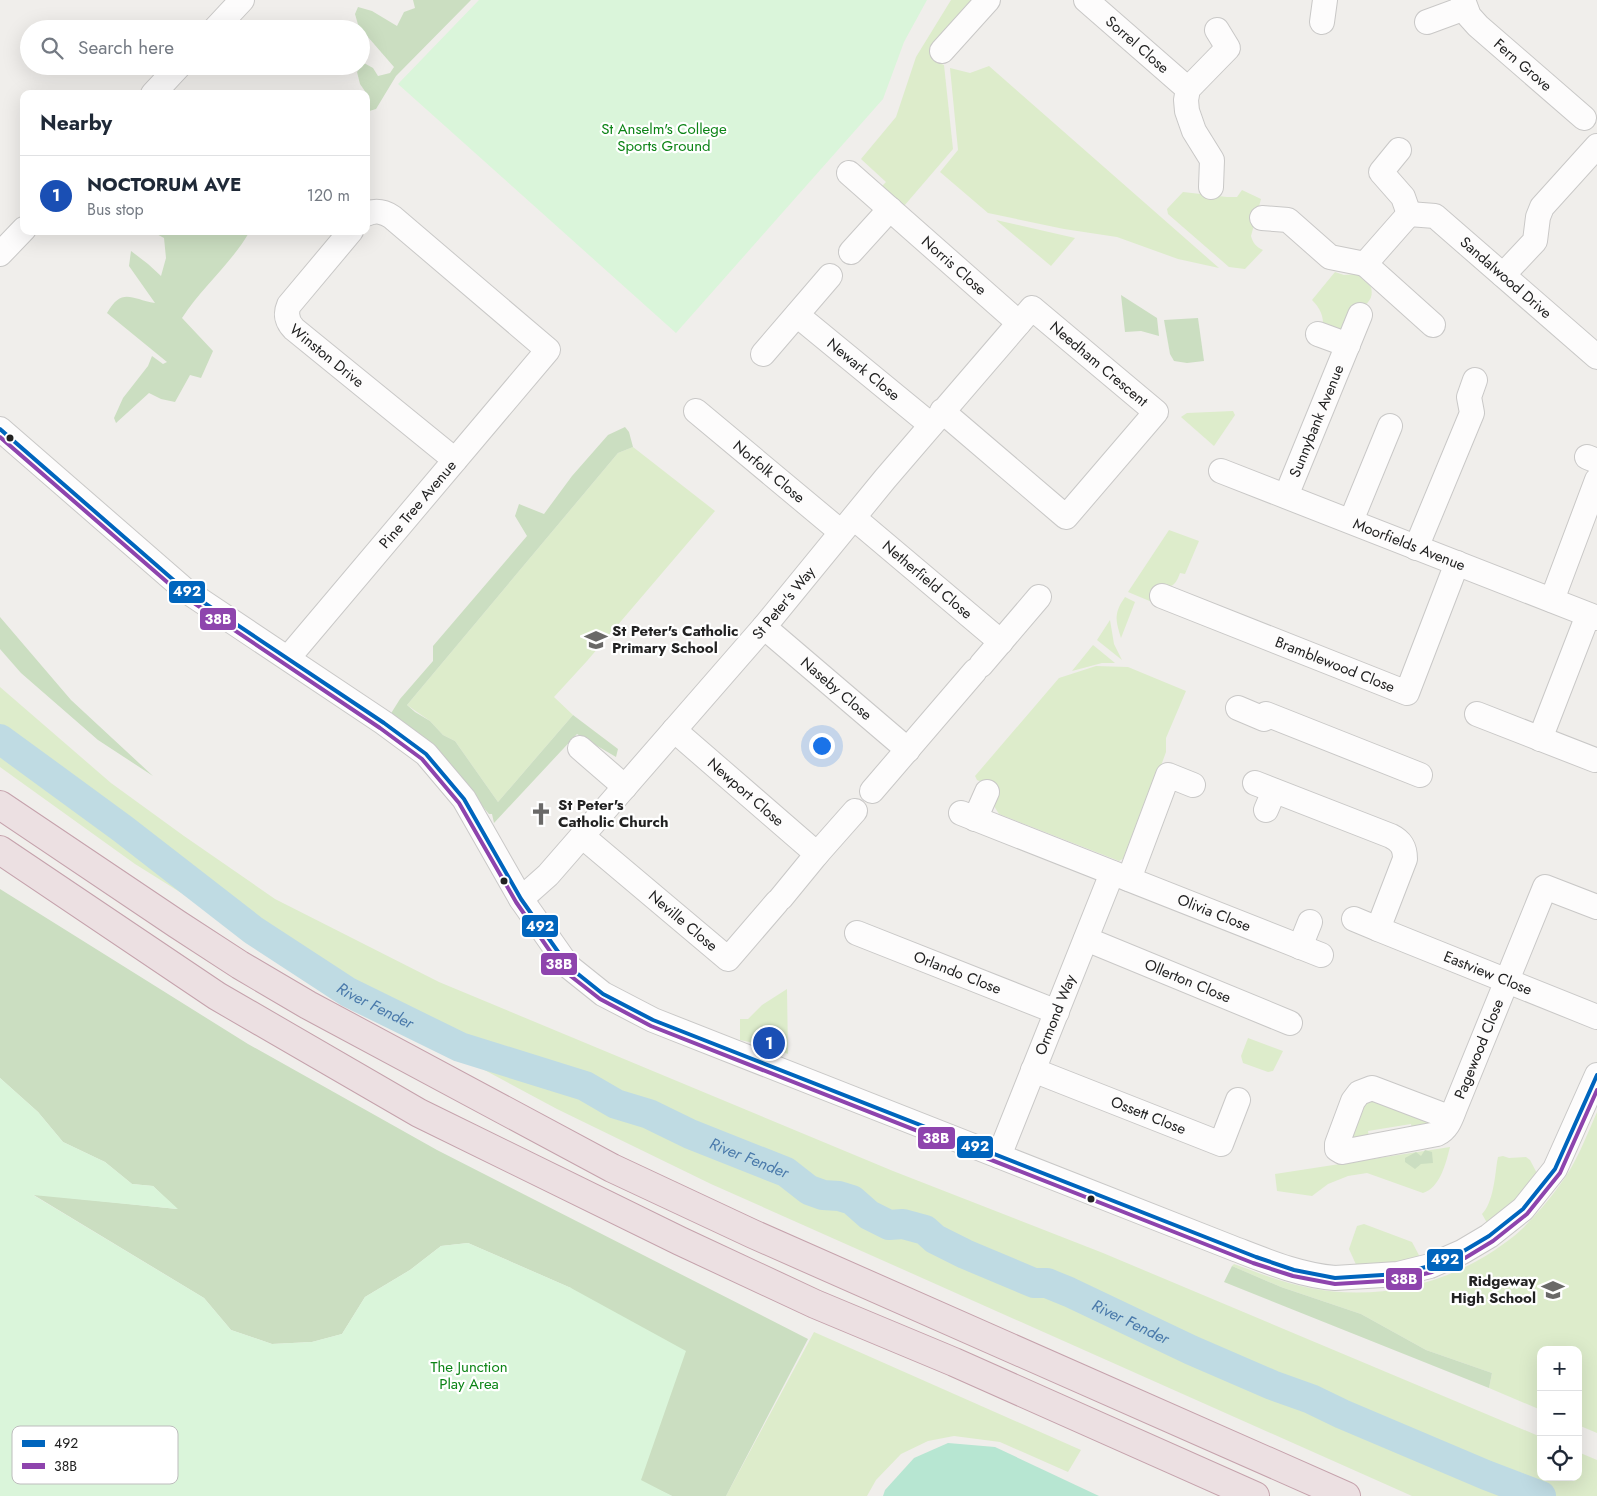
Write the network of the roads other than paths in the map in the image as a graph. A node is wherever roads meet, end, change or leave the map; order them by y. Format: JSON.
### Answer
{"nodes":[{"id":1,"x":242,"y":0,"type":"edge"},
{"id":2,"x":988,"y":0,"type":"edge"},
{"id":3,"x":1086,"y":0,"type":"edge"},
{"id":4,"x":1464,"y":4,"type":"edge"},
{"id":5,"x":223,"y":20,"type":"edge"},
{"id":6,"x":1427,"y":22,"type":"dead end"},
{"id":7,"x":1231,"y":45,"type":"dead end"},
{"id":8,"x":942,"y":52,"type":"dead end"},
{"id":9,"x":171,"y":75,"type":"edge"},
{"id":10,"x":1188,"y":89,"type":"junction"},
{"id":11,"x":157,"y":90,"type":"edge"},
{"id":12,"x":1584,"y":118,"type":"dead end"},
{"id":13,"x":1597,"y":146,"type":"edge"},
{"id":14,"x":1399,"y":150,"type":"dead end"},
{"id":15,"x":849,"y":173,"type":"dead end"},
{"id":16,"x":1212,"y":186,"type":"dead end"},
{"id":17,"x":890,"y":209,"type":"junction"},
{"id":18,"x":370,"y":212,"type":"edge"},
{"id":19,"x":1409,"y":214,"type":"junction"},
{"id":20,"x":1262,"y":218,"type":"dead end"},
{"id":21,"x":20,"y":233,"type":"edge"},
{"id":22,"x":348,"y":235,"type":"edge"},
{"id":23,"x":851,"y":252,"type":"dead end"},
{"id":24,"x":0,"y":254,"type":"edge"},
{"id":25,"x":1365,"y":264,"type":"junction"},
{"id":26,"x":1503,"y":275,"type":"junction"},
{"id":27,"x":830,"y":276,"type":"dead end"},
{"id":28,"x":797,"y":315,"type":"junction"},
{"id":29,"x":1360,"y":315,"type":"dead end"},
{"id":30,"x":1019,"y":323,"type":"junction"},
{"id":31,"x":1433,"y":325,"type":"dead end"},
{"id":32,"x":1318,"y":334,"type":"dead end"},
{"id":33,"x":1348,"y":345,"type":"junction"},
{"id":34,"x":762,"y":354,"type":"dead end"},
{"id":35,"x":1597,"y":357,"type":"edge"},
{"id":36,"x":1475,"y":380,"type":"dead end"},
{"id":37,"x":696,"y":411,"type":"dead end"},
{"id":38,"x":937,"y":418,"type":"junction"},
{"id":39,"x":1390,"y":426,"type":"dead end"},
{"id":40,"x":0,"y":429,"type":"edge"},
{"id":41,"x":455,"y":460,"type":"junction"},
{"id":42,"x":1221,"y":471,"type":"dead end"},
{"id":43,"x":1597,"y":480,"type":"edge"},
{"id":44,"x":1286,"y":496,"type":"junction"},
{"id":45,"x":1351,"y":521,"type":"junction"},
{"id":46,"x":847,"y":525,"type":"junction"},
{"id":47,"x":1416,"y":548,"type":"junction"},
{"id":48,"x":1457,"y":563,"type":"junction"},
{"id":49,"x":1162,"y":596,"type":"dead end"},
{"id":50,"x":1039,"y":598,"type":"dead end"},
{"id":51,"x":1552,"y":600,"type":"junction"},
{"id":52,"x":1592,"y":616,"type":"edge"},
{"id":53,"x":764,"y":627,"type":"junction"},
{"id":54,"x":1001,"y":642,"type":"junction"},
{"id":55,"x":288,"y":658,"type":"junction"},
{"id":56,"x":1238,"y":708,"type":"dead end"},
{"id":57,"x":1477,"y":714,"type":"dead end"},
{"id":58,"x":674,"y":730,"type":"junction"},
{"id":59,"x":1540,"y":739,"type":"junction"},
{"id":60,"x":580,"y":748,"type":"dead end"},
{"id":61,"x":908,"y":750,"type":"junction"},
{"id":62,"x":1595,"y":760,"type":"dead end"},
{"id":63,"x":1420,"y":775,"type":"dead end"},
{"id":64,"x":1193,"y":786,"type":"dead end"},
{"id":65,"x":625,"y":787,"type":"junction"},
{"id":66,"x":872,"y":791,"type":"dead end"},
{"id":67,"x":988,"y":792,"type":"dead end"},
{"id":68,"x":1265,"y":794,"type":"dead end"},
{"id":69,"x":0,"y":805,"type":"edge"},
{"id":70,"x":855,"y":811,"type":"dead end"},
{"id":71,"x":582,"y":836,"type":"junction"},
{"id":72,"x":0,"y":850,"type":"edge"},
{"id":73,"x":817,"y":854,"type":"junction"},
{"id":74,"x":1120,"y":876,"type":"junction"},
{"id":75,"x":521,"y":900,"type":"junction"},
{"id":76,"x":1597,"y":907,"type":"edge"},
{"id":77,"x":1354,"y":919,"type":"dead end"},
{"id":78,"x":1310,"y":922,"type":"dead end"},
{"id":79,"x":1378,"y":929,"type":"junction"},
{"id":80,"x":857,"y":933,"type":"dead end"},
{"id":81,"x":1086,"y":939,"type":"junction"},
{"id":82,"x":1508,"y":981,"type":"junction"},
{"id":83,"x":1056,"y":1012,"type":"junction"},
{"id":84,"x":1597,"y":1017,"type":"edge"},
{"id":85,"x":1290,"y":1023,"type":"dead end"},
{"id":86,"x":1034,"y":1070,"type":"junction"},
{"id":87,"x":1597,"y":1074,"type":"edge"},
{"id":88,"x":1238,"y":1100,"type":"dead end"},
{"id":89,"x":1450,"y":1118,"type":"dead end"},
{"id":90,"x":999,"y":1156,"type":"junction"},
{"id":91,"x":1255,"y":1496,"type":"edge"},
{"id":92,"x":1346,"y":1496,"type":"edge"}],
"edges":[{"from":1,"to":5,"type":"street"},
{"from":2,"to":8,"type":"street"},
{"from":3,"to":10,"type":"street","name":"Sorrel Close"},
{"from":4,"to":6,"type":"street","name":"Fern Grove"},
{"from":4,"to":12,"type":"street","name":"Fern Grove"},
{"from":7,"to":10,"type":"street"},
{"from":9,"to":11,"type":"street"},
{"from":10,"to":16,"type":"street"},
{"from":13,"to":26,"type":"street"},
{"from":14,"to":19,"type":"street"},
{"from":15,"to":17,"type":"street","name":"Norris Close"},
{"from":17,"to":23,"type":"street"},
{"from":17,"to":30,"type":"street","name":"Norris Close"},
{"from":18,"to":41,"type":"street","name":"Pine Tree Avenue"},
{"from":19,"to":25,"type":"street"},
{"from":19,"to":26,"type":"street","name":"Sandalwood Drive"},
{"from":20,"to":25,"type":"street"},
{"from":21,"to":24,"type":"street"},
{"from":22,"to":41,"type":"street","name":"Winston Drive"},
{"from":25,"to":31,"type":"street"},
{"from":26,"to":35,"type":"street","name":"Sandalwood Drive"},
{"from":27,"to":28,"type":"street"},
{"from":28,"to":34,"type":"street"},
{"from":28,"to":38,"type":"street","name":"Newark Close"},
{"from":29,"to":33,"type":"street","name":"Sunnybank Avenue"},
{"from":30,"to":38,"type":"street","name":"St Peter's Way"},
{"from":30,"to":38,"type":"street","name":"Needham Crescent"},
{"from":32,"to":33,"type":"street","name":"Sunnybank Avenue"},
{"from":33,"to":44,"type":"street","name":"Sunnybank Avenue"},
{"from":36,"to":47,"type":"street"},
{"from":37,"to":46,"type":"street","name":"Norfolk Close"},
{"from":38,"to":46,"type":"street","name":"St Peter's Way"},
{"from":39,"to":45,"type":"street"},
{"from":40,"to":55,"type":"street"},
{"from":41,"to":55,"type":"street","name":"Pine Tree Avenue"},
{"from":42,"to":44,"type":"street","name":"Moorfields Avenue"},
{"from":43,"to":51,"type":"street"},
{"from":44,"to":45,"type":"street","name":"Moorfields Avenue"},
{"from":45,"to":47,"type":"street","name":"Moorfields Avenue"},
{"from":46,"to":53,"type":"street","name":"St Peter's Way"},
{"from":46,"to":54,"type":"street","name":"Netherfield Close"},
{"from":47,"to":48,"type":"street","name":"Moorfields Avenue"},
{"from":48,"to":49,"type":"street","name":"Bramblewood Close"},
{"from":48,"to":51,"type":"street","name":"Moorfields Avenue"},
{"from":50,"to":54,"type":"street"},
{"from":51,"to":52,"type":"street","name":"Moorfields Avenue"},
{"from":52,"to":59,"type":"street"},
{"from":53,"to":58,"type":"street","name":"St Peter's Way"},
{"from":53,"to":61,"type":"street","name":"Naseby Close"},
{"from":54,"to":61,"type":"street"},
{"from":55,"to":75,"type":"street"},
{"from":56,"to":63,"type":"street"},
{"from":57,"to":59,"type":"street"},
{"from":58,"to":65,"type":"street","name":"St Peter's Way"},
{"from":58,"to":73,"type":"street","name":"Newport Close"},
{"from":59,"to":62,"type":"street"},
{"from":60,"to":65,"type":"street"},
{"from":61,"to":66,"type":"street"},
{"from":64,"to":74,"type":"street"},
{"from":65,"to":71,"type":"street","name":"St Peter's Way"},
{"from":67,"to":74,"type":"street","name":"Olivia Close"},
{"from":68,"to":79,"type":"street"},
{"from":69,"to":92,"type":"highway"},
{"from":70,"to":73,"type":"street"},
{"from":71,"to":73,"type":"street","name":"Neville Close"},
{"from":71,"to":75,"type":"street","name":"St Peter's Way"},
{"from":72,"to":91,"type":"highway"},
{"from":74,"to":78,"type":"street","name":"Olivia Close"},
{"from":74,"to":81,"type":"street","name":"Ormond Way"},
{"from":75,"to":90,"type":"street"},
{"from":76,"to":82,"type":"street","name":"Pagewood Close"},
{"from":77,"to":79,"type":"street","name":"Eastview Close"},
{"from":79,"to":82,"type":"street","name":"Eastview Close"},
{"from":80,"to":83,"type":"street","name":"Orlando Close"},
{"from":81,"to":83,"type":"street","name":"Ormond Way"},
{"from":81,"to":85,"type":"street","name":"Ollerton Close"},
{"from":82,"to":84,"type":"street","name":"Eastview Close"},
{"from":82,"to":89,"type":"street","name":"Pagewood Close"},
{"from":83,"to":86,"type":"street","name":"Ormond Way"},
{"from":86,"to":88,"type":"street","name":"Ossett Close"},
{"from":86,"to":90,"type":"street","name":"Ormond Way"},
{"from":87,"to":90,"type":"street"}]}
